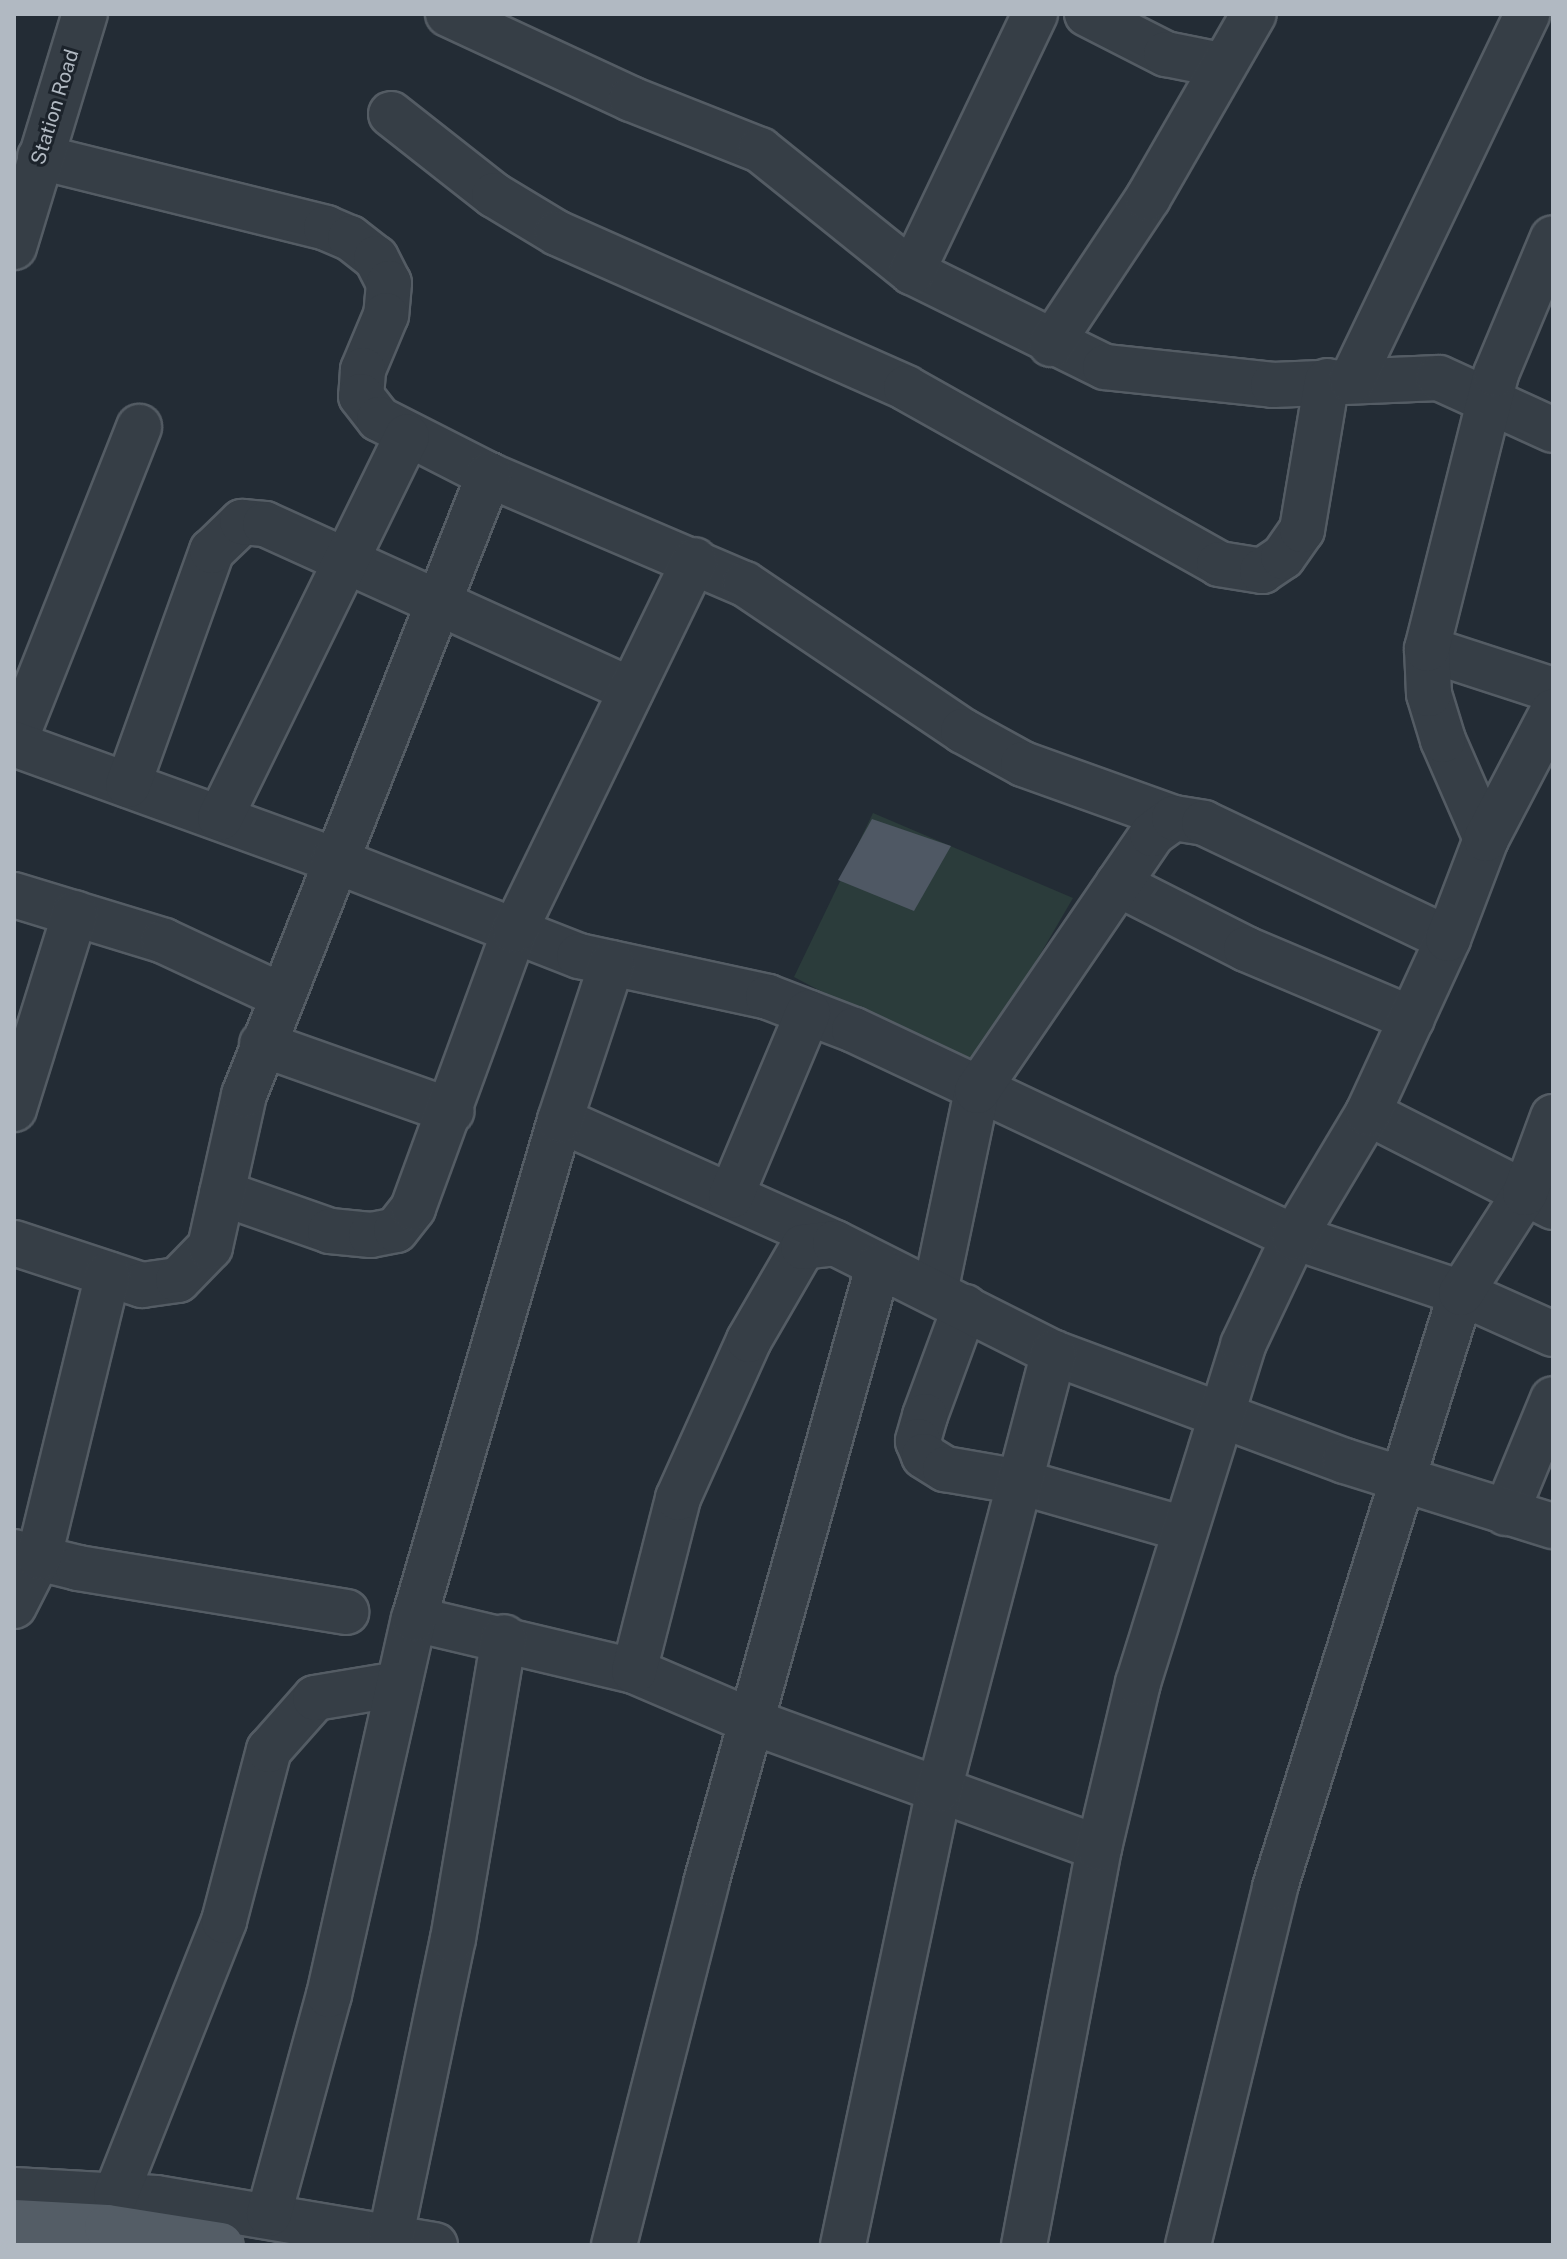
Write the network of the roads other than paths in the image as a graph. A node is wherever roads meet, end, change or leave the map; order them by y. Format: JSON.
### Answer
{"nodes":[{"id":1,"x":85,"y":14,"type":"edge"},
{"id":2,"x":448,"y":14,"type":"edge"},
{"id":3,"x":1035,"y":14,"type":"edge"},
{"id":4,"x":1087,"y":14,"type":"edge"},
{"id":5,"x":1254,"y":14,"type":"edge"},
{"id":6,"x":1530,"y":14,"type":"edge"},
{"id":7,"x":1553,"y":25,"type":"edge"},
{"id":8,"x":520,"y":30,"type":"edge"},
{"id":9,"x":1221,"y":65,"type":"junction"},
{"id":10,"x":391,"y":114,"type":"dead end"},
{"id":11,"x":40,"y":157,"type":"junction"},
{"id":12,"x":1553,"y":238,"type":"edge"},
{"id":13,"x":14,"y":247,"type":"edge"},
{"id":14,"x":912,"y":272,"type":"junction"},
{"id":15,"x":1051,"y":344,"type":"junction"},
{"id":16,"x":1339,"y":381,"type":"junction"},
{"id":17,"x":1490,"y":398,"type":"junction"},
{"id":18,"x":139,"y":427,"type":"dead end"},
{"id":19,"x":1553,"y":430,"type":"edge"},
{"id":20,"x":407,"y":436,"type":"junction"},
{"id":21,"x":489,"y":475,"type":"junction"},
{"id":22,"x":695,"y":560,"type":"junction"},
{"id":23,"x":345,"y":563,"type":"junction"},
{"id":24,"x":437,"y":603,"type":"junction"},
{"id":25,"x":1427,"y":649,"type":"junction"},
{"id":26,"x":631,"y":690,"type":"junction"},
{"id":27,"x":1553,"y":690,"type":"edge"},
{"id":28,"x":1553,"y":711,"type":"edge"},
{"id":29,"x":14,"y":744,"type":"edge"},
{"id":30,"x":128,"y":785,"type":"junction"},
{"id":31,"x":220,"y":818,"type":"junction"},
{"id":32,"x":1174,"y":818,"type":"junction"},
{"id":33,"x":1486,"y":839,"type":"junction"},
{"id":34,"x":334,"y":860,"type":"junction"},
{"id":35,"x":1118,"y":884,"type":"junction"},
{"id":36,"x":14,"y":895,"type":"edge"},
{"id":37,"x":75,"y":913,"type":"junction"},
{"id":38,"x":515,"y":930,"type":"junction"},
{"id":39,"x":1448,"y":939,"type":"junction"},
{"id":40,"x":612,"y":963,"type":"junction"},
{"id":41,"x":282,"y":996,"type":"junction"},
{"id":42,"x":808,"y":1013,"type":"junction"},
{"id":43,"x":1412,"y":1019,"type":"junction"},
{"id":44,"x":262,"y":1044,"type":"junction"},
{"id":45,"x":977,"y":1091,"type":"junction"},
{"id":46,"x":14,"y":1109,"type":"edge"},
{"id":47,"x":451,"y":1111,"type":"junction"},
{"id":48,"x":1368,"y":1113,"type":"junction"},
{"id":49,"x":1553,"y":1117,"type":"edge"},
{"id":50,"x":560,"y":1120,"type":"junction"},
{"id":51,"x":222,"y":1193,"type":"junction"},
{"id":52,"x":731,"y":1196,"type":"junction"},
{"id":53,"x":1539,"y":1200,"type":"edge"},
{"id":54,"x":1294,"y":1237,"type":"junction"},
{"id":55,"x":14,"y":1243,"type":"edge"},
{"id":56,"x":835,"y":1243,"type":"junction"},
{"id":57,"x":878,"y":1267,"type":"junction"},
{"id":58,"x":108,"y":1274,"type":"junction"},
{"id":59,"x":1461,"y":1293,"type":"junction"},
{"id":60,"x":950,"y":1300,"type":"junction"},
{"id":61,"x":1553,"y":1334,"type":"edge"},
{"id":62,"x":1054,"y":1353,"type":"junction"},
{"id":63,"x":1553,"y":1399,"type":"edge"},
{"id":64,"x":1220,"y":1415,"type":"junction"},
{"id":65,"x":1404,"y":1480,"type":"junction"},
{"id":66,"x":1020,"y":1482,"type":"junction"},
{"id":67,"x":1506,"y":1513,"type":"junction"},
{"id":68,"x":1553,"y":1526,"type":"edge"},
{"id":69,"x":1184,"y":1529,"type":"junction"},
{"id":70,"x":26,"y":1555,"type":"edge"},
{"id":71,"x":14,"y":1606,"type":"edge"},
{"id":72,"x":346,"y":1612,"type":"dead end"},
{"id":73,"x":414,"y":1619,"type":"junction"},
{"id":74,"x":504,"y":1637,"type":"junction"},
{"id":75,"x":634,"y":1671,"type":"junction"},
{"id":76,"x":399,"y":1684,"type":"junction"},
{"id":77,"x":753,"y":1722,"type":"junction"},
{"id":78,"x":939,"y":1790,"type":"junction"},
{"id":79,"x":1099,"y":1848,"type":"junction"},
{"id":80,"x":14,"y":2190,"type":"edge"},
{"id":81,"x":116,"y":2194,"type":"junction"},
{"id":82,"x":269,"y":2214,"type":"junction"},
{"id":83,"x":14,"y":2222,"type":"edge"},
{"id":84,"x":391,"y":2235,"type":"junction"},
{"id":85,"x":221,"y":2245,"type":"edge"},
{"id":86,"x":435,"y":2245,"type":"edge"},
{"id":87,"x":614,"y":2245,"type":"edge"},
{"id":88,"x":843,"y":2245,"type":"edge"},
{"id":89,"x":1024,"y":2245,"type":"edge"},
{"id":90,"x":1188,"y":2245,"type":"edge"}],
"edges":[{"from":1,"to":11,"type":"street","name":"Station Road"},
{"from":2,"to":8,"type":"street"},
{"from":3,"to":14,"type":"street"},
{"from":4,"to":9,"type":"street"},
{"from":5,"to":9,"type":"street"},
{"from":6,"to":7,"type":"street"},
{"from":6,"to":16,"type":"street"},
{"from":8,"to":14,"type":"street"},
{"from":9,"to":15,"type":"street"},
{"from":10,"to":16,"type":"street"},
{"from":11,"to":13,"type":"street","name":"Station Road"},
{"from":11,"to":20,"type":"street"},
{"from":12,"to":17,"type":"street"},
{"from":14,"to":15,"type":"street"},
{"from":15,"to":16,"type":"street"},
{"from":16,"to":17,"type":"street"},
{"from":17,"to":19,"type":"street"},
{"from":17,"to":25,"type":"street"},
{"from":18,"to":29,"type":"street"},
{"from":20,"to":21,"type":"street"},
{"from":20,"to":23,"type":"street"},
{"from":21,"to":22,"type":"street"},
{"from":21,"to":24,"type":"street"},
{"from":22,"to":26,"type":"street"},
{"from":22,"to":32,"type":"street"},
{"from":23,"to":24,"type":"street"},
{"from":23,"to":30,"type":"street"},
{"from":23,"to":31,"type":"street"},
{"from":24,"to":26,"type":"street"},
{"from":24,"to":34,"type":"street"},
{"from":25,"to":27,"type":"street"},
{"from":25,"to":33,"type":"street"},
{"from":26,"to":38,"type":"street"},
{"from":28,"to":33,"type":"street"},
{"from":29,"to":30,"type":"street"},
{"from":30,"to":31,"type":"street"},
{"from":31,"to":34,"type":"street"},
{"from":32,"to":35,"type":"street"},
{"from":32,"to":39,"type":"street"},
{"from":33,"to":39,"type":"street"},
{"from":34,"to":38,"type":"street"},
{"from":34,"to":41,"type":"street"},
{"from":35,"to":43,"type":"street"},
{"from":35,"to":45,"type":"street"},
{"from":36,"to":37,"type":"street"},
{"from":37,"to":41,"type":"street"},
{"from":37,"to":46,"type":"street"},
{"from":38,"to":40,"type":"street"},
{"from":38,"to":47,"type":"street"},
{"from":39,"to":43,"type":"street"},
{"from":40,"to":42,"type":"street"},
{"from":40,"to":50,"type":"street"},
{"from":41,"to":44,"type":"street"},
{"from":42,"to":45,"type":"street"},
{"from":42,"to":52,"type":"street"},
{"from":43,"to":48,"type":"street"},
{"from":44,"to":47,"type":"street"},
{"from":44,"to":51,"type":"street"},
{"from":45,"to":54,"type":"street"},
{"from":45,"to":60,"type":"street"},
{"from":47,"to":51,"type":"street"},
{"from":48,"to":53,"type":"street"},
{"from":48,"to":54,"type":"street"},
{"from":49,"to":53,"type":"street"},
{"from":50,"to":52,"type":"street"},
{"from":50,"to":73,"type":"street"},
{"from":51,"to":58,"type":"street"},
{"from":52,"to":56,"type":"street"},
{"from":53,"to":59,"type":"street"},
{"from":54,"to":59,"type":"street"},
{"from":54,"to":64,"type":"street"},
{"from":55,"to":58,"type":"street"},
{"from":56,"to":57,"type":"street"},
{"from":56,"to":75,"type":"street"},
{"from":57,"to":60,"type":"street"},
{"from":57,"to":77,"type":"street"},
{"from":58,"to":70,"type":"street"},
{"from":59,"to":61,"type":"street"},
{"from":59,"to":65,"type":"street"},
{"from":60,"to":62,"type":"street"},
{"from":60,"to":66,"type":"street"},
{"from":62,"to":64,"type":"street"},
{"from":62,"to":66,"type":"street"},
{"from":63,"to":67,"type":"street"},
{"from":64,"to":65,"type":"street"},
{"from":64,"to":69,"type":"street"},
{"from":65,"to":67,"type":"street"},
{"from":65,"to":90,"type":"street"},
{"from":66,"to":69,"type":"street"},
{"from":66,"to":78,"type":"street"},
{"from":67,"to":68,"type":"street"},
{"from":69,"to":79,"type":"street"},
{"from":70,"to":71,"type":"street"},
{"from":70,"to":72,"type":"street"},
{"from":73,"to":74,"type":"street"},
{"from":73,"to":76,"type":"street"},
{"from":74,"to":75,"type":"street"},
{"from":74,"to":84,"type":"street"},
{"from":75,"to":77,"type":"street"},
{"from":76,"to":81,"type":"street"},
{"from":76,"to":82,"type":"street"},
{"from":77,"to":78,"type":"street"},
{"from":77,"to":87,"type":"street"},
{"from":78,"to":79,"type":"street"},
{"from":78,"to":88,"type":"street"},
{"from":79,"to":89,"type":"street"},
{"from":80,"to":81,"type":"street"},
{"from":81,"to":82,"type":"street"},
{"from":82,"to":84,"type":"street"},
{"from":83,"to":85,"type":"main road"},
{"from":84,"to":86,"type":"street"}]}
